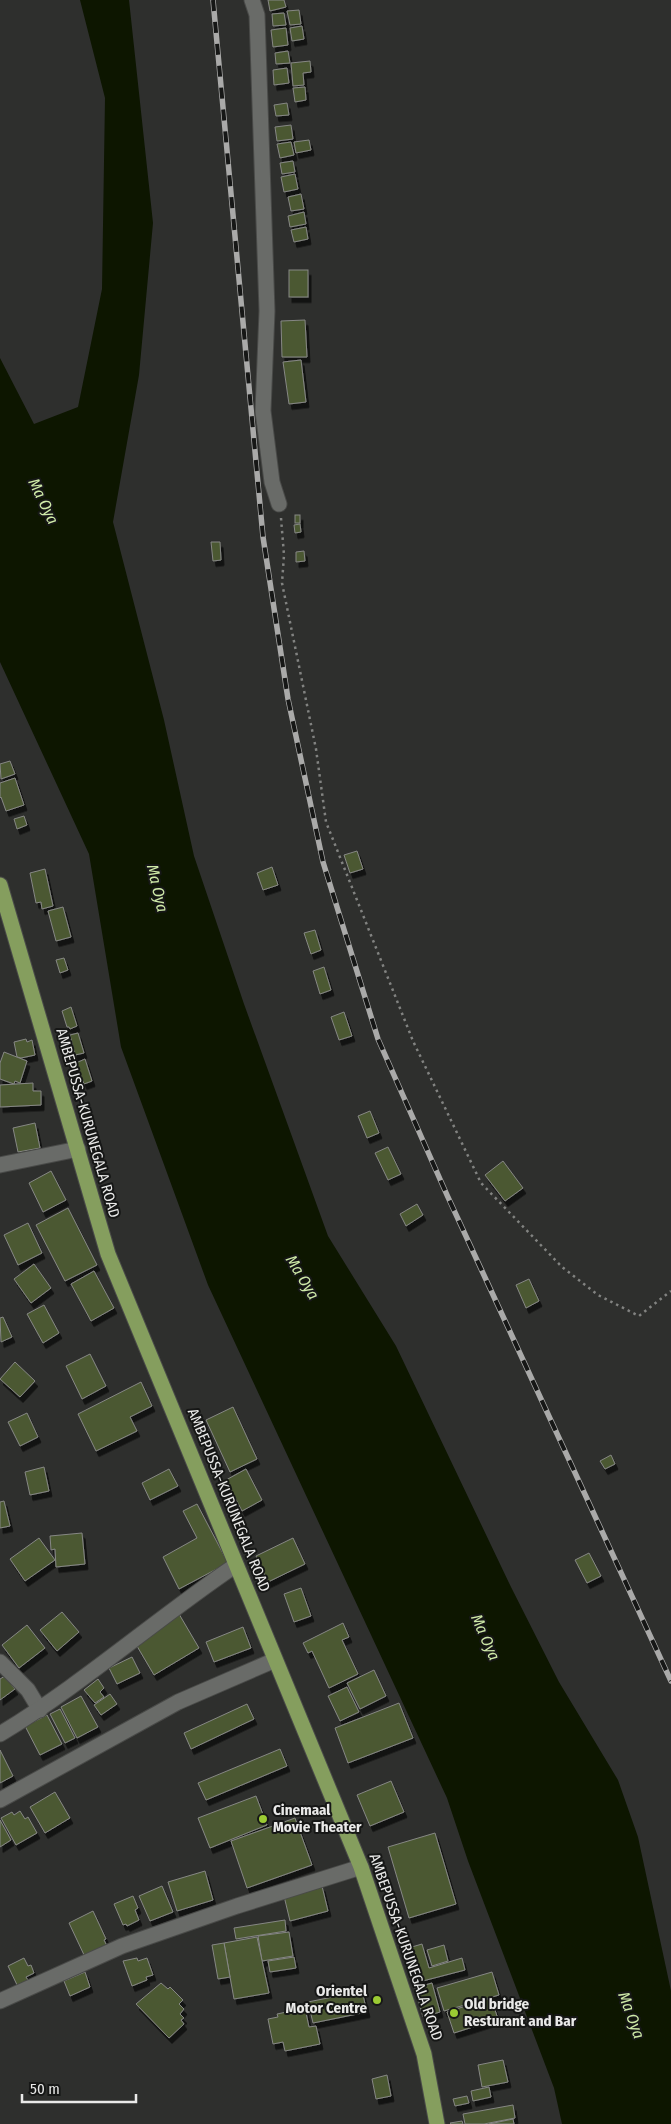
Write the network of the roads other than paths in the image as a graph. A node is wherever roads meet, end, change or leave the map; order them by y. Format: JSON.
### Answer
{"nodes":[{"id":1,"x":252,"y":0,"type":"edge"},
{"id":2,"x":279,"y":504,"type":"road end"},
{"id":3,"x":0,"y":886,"type":"edge"},
{"id":4,"x":78,"y":1149,"type":"junction"},
{"id":5,"x":0,"y":1165,"type":"edge"},
{"id":6,"x":236,"y":1565,"type":"junction"},
{"id":7,"x":275,"y":1660,"type":"junction"},
{"id":8,"x":0,"y":1662,"type":"edge"},
{"id":9,"x":40,"y":1710,"type":"junction"},
{"id":10,"x":0,"y":1734,"type":"edge"},
{"id":11,"x":0,"y":1800,"type":"edge"},
{"id":12,"x":361,"y":1867,"type":"junction"},
{"id":13,"x":0,"y":2001,"type":"edge"},
{"id":14,"x":437,"y":2124,"type":"edge"}],
"edges":[{"from":1,"to":2,"type":"street"},
{"from":3,"to":4,"type":"highway","name":"AMBEPUSSA-KURUNEGALA ROAD"},
{"from":4,"to":5,"type":"street"},
{"from":4,"to":6,"type":"highway","name":"AMBEPUSSA-KURUNEGALA ROAD"},
{"from":6,"to":7,"type":"highway","name":"AMBEPUSSA-KURUNEGALA ROAD"},
{"from":6,"to":9,"type":"street"},
{"from":7,"to":11,"type":"street"},
{"from":7,"to":12,"type":"highway","name":"AMBEPUSSA-KURUNEGALA ROAD"},
{"from":8,"to":9,"type":"street"},
{"from":9,"to":10,"type":"street"},
{"from":12,"to":13,"type":"street"},
{"from":12,"to":14,"type":"highway","name":"AMBEPUSSA-KURUNEGALA ROAD"}]}
